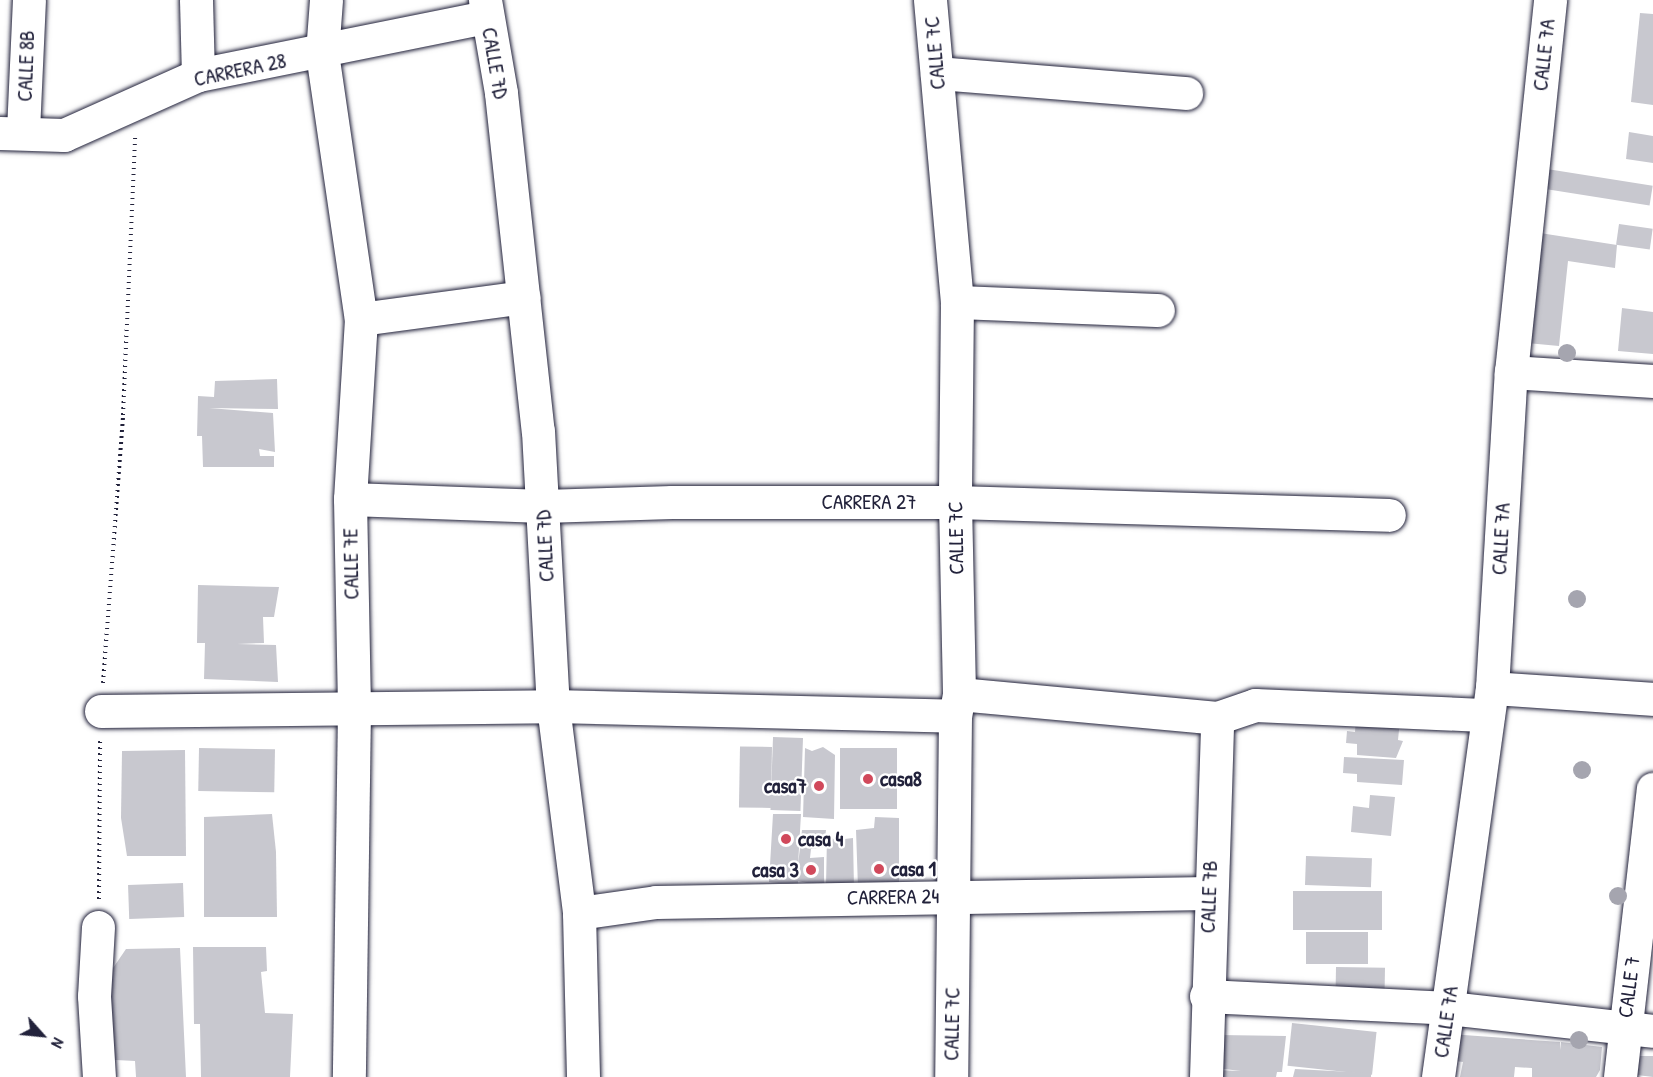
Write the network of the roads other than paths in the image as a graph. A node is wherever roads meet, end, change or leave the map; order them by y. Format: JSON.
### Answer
{"nodes":[{"id":1,"x":29,"y":0,"type":"edge"},
{"id":2,"x":196,"y":0,"type":"edge"},
{"id":3,"x":326,"y":0,"type":"edge"},
{"id":4,"x":930,"y":0,"type":"edge"},
{"id":5,"x":1550,"y":0,"type":"edge"},
{"id":6,"x":486,"y":8,"type":"edge"},
{"id":7,"x":322,"y":53,"type":"junction"},
{"id":8,"x":937,"y":73,"type":"junction"},
{"id":9,"x":198,"y":75,"type":"junction"},
{"id":10,"x":1186,"y":93,"type":"dead end"},
{"id":11,"x":12,"y":132,"type":"edge"},
{"id":12,"x":524,"y":297,"type":"junction"},
{"id":13,"x":957,"y":302,"type":"junction"},
{"id":14,"x":1158,"y":310,"type":"dead end"},
{"id":15,"x":361,"y":319,"type":"junction"},
{"id":16,"x":1511,"y":372,"type":"junction"},
{"id":17,"x":1653,"y":381,"type":"edge"},
{"id":18,"x":350,"y":499,"type":"junction"},
{"id":19,"x":955,"y":502,"type":"junction"},
{"id":20,"x":543,"y":506,"type":"junction"},
{"id":21,"x":1389,"y":515,"type":"dead end"},
{"id":22,"x":1653,"y":699,"type":"edge"},
{"id":23,"x":1490,"y":701,"type":"junction"},
{"id":24,"x":957,"y":705,"type":"junction"},
{"id":25,"x":553,"y":706,"type":"junction"},
{"id":26,"x":354,"y":709,"type":"junction"},
{"id":27,"x":101,"y":711,"type":"road end"},
{"id":28,"x":1217,"y":718,"type":"junction"},
{"id":29,"x":1653,"y":789,"type":"edge"},
{"id":30,"x":1209,"y":894,"type":"junction"},
{"id":31,"x":955,"y":896,"type":"junction"},
{"id":32,"x":579,"y":913,"type":"junction"},
{"id":33,"x":98,"y":927,"type":"road end"},
{"id":34,"x":1206,"y":996,"type":"junction"},
{"id":35,"x":1449,"y":1008,"type":"junction"},
{"id":36,"x":1639,"y":1030,"type":"edge"},
{"id":37,"x":99,"y":1077,"type":"edge"},
{"id":38,"x":349,"y":1077,"type":"edge"},
{"id":39,"x":583,"y":1077,"type":"edge"},
{"id":40,"x":951,"y":1077,"type":"edge"},
{"id":41,"x":1206,"y":1077,"type":"edge"},
{"id":42,"x":1438,"y":1077,"type":"edge"},
{"id":43,"x":1620,"y":1077,"type":"edge"}],
"edges":[{"from":1,"to":11,"type":"street","name":"CALLE 8B"},
{"from":2,"to":9,"type":"street"},
{"from":3,"to":7,"type":"street","name":"CALLE 7E"},
{"from":4,"to":8,"type":"street","name":"CALLE 7C"},
{"from":5,"to":16,"type":"street","name":"CALLE 7A"},
{"from":6,"to":7,"type":"street","name":"CARRERA 28"},
{"from":6,"to":12,"type":"street","name":"CALLE 7D"},
{"from":7,"to":9,"type":"street","name":"CARRERA 28"},
{"from":7,"to":15,"type":"street","name":"CALLE 7E"},
{"from":8,"to":10,"type":"street"},
{"from":8,"to":13,"type":"street","name":"CALLE 7C"},
{"from":9,"to":11,"type":"street","name":"CARRERA 28"},
{"from":12,"to":15,"type":"street"},
{"from":12,"to":20,"type":"street","name":"CALLE 7D"},
{"from":13,"to":14,"type":"street"},
{"from":13,"to":19,"type":"street","name":"CALLE 7C"},
{"from":15,"to":18,"type":"street","name":"CALLE 7E"},
{"from":16,"to":17,"type":"street"},
{"from":16,"to":23,"type":"street","name":"CALLE 7A"},
{"from":18,"to":20,"type":"street","name":"CARRERA 27"},
{"from":18,"to":26,"type":"street","name":"CALLE 7E"},
{"from":19,"to":20,"type":"street","name":"CARRERA 27"},
{"from":19,"to":21,"type":"street","name":"CARRERA 27"},
{"from":19,"to":24,"type":"street","name":"CALLE 7C"},
{"from":20,"to":25,"type":"street","name":"CALLE 7D"},
{"from":22,"to":23,"type":"street"},
{"from":23,"to":28,"type":"street"},
{"from":23,"to":35,"type":"street","name":"CALLE 7A"},
{"from":24,"to":25,"type":"street"},
{"from":24,"to":28,"type":"street"},
{"from":24,"to":31,"type":"street","name":"CALLE 7C"},
{"from":25,"to":26,"type":"street"},
{"from":25,"to":32,"type":"street","name":"CALLE 7D"},
{"from":26,"to":27,"type":"street"},
{"from":26,"to":38,"type":"street","name":"CALLE 7E"},
{"from":28,"to":30,"type":"street","name":"CALLE 7B"},
{"from":29,"to":36,"type":"street","name":"CALLE 7"},
{"from":30,"to":31,"type":"street","name":"CARRERA 24"},
{"from":30,"to":34,"type":"street","name":"CALLE 7B"},
{"from":31,"to":32,"type":"street","name":"CARRERA 24"},
{"from":31,"to":40,"type":"street","name":"CALLE 7C"},
{"from":32,"to":39,"type":"street","name":"CALLE 7D"},
{"from":33,"to":37,"type":"street"},
{"from":34,"to":35,"type":"street"},
{"from":34,"to":41,"type":"street","name":"CALLE 7B"},
{"from":35,"to":36,"type":"street"},
{"from":35,"to":42,"type":"street","name":"CALLE 7A"},
{"from":36,"to":43,"type":"street","name":"CALLE 7"}]}
